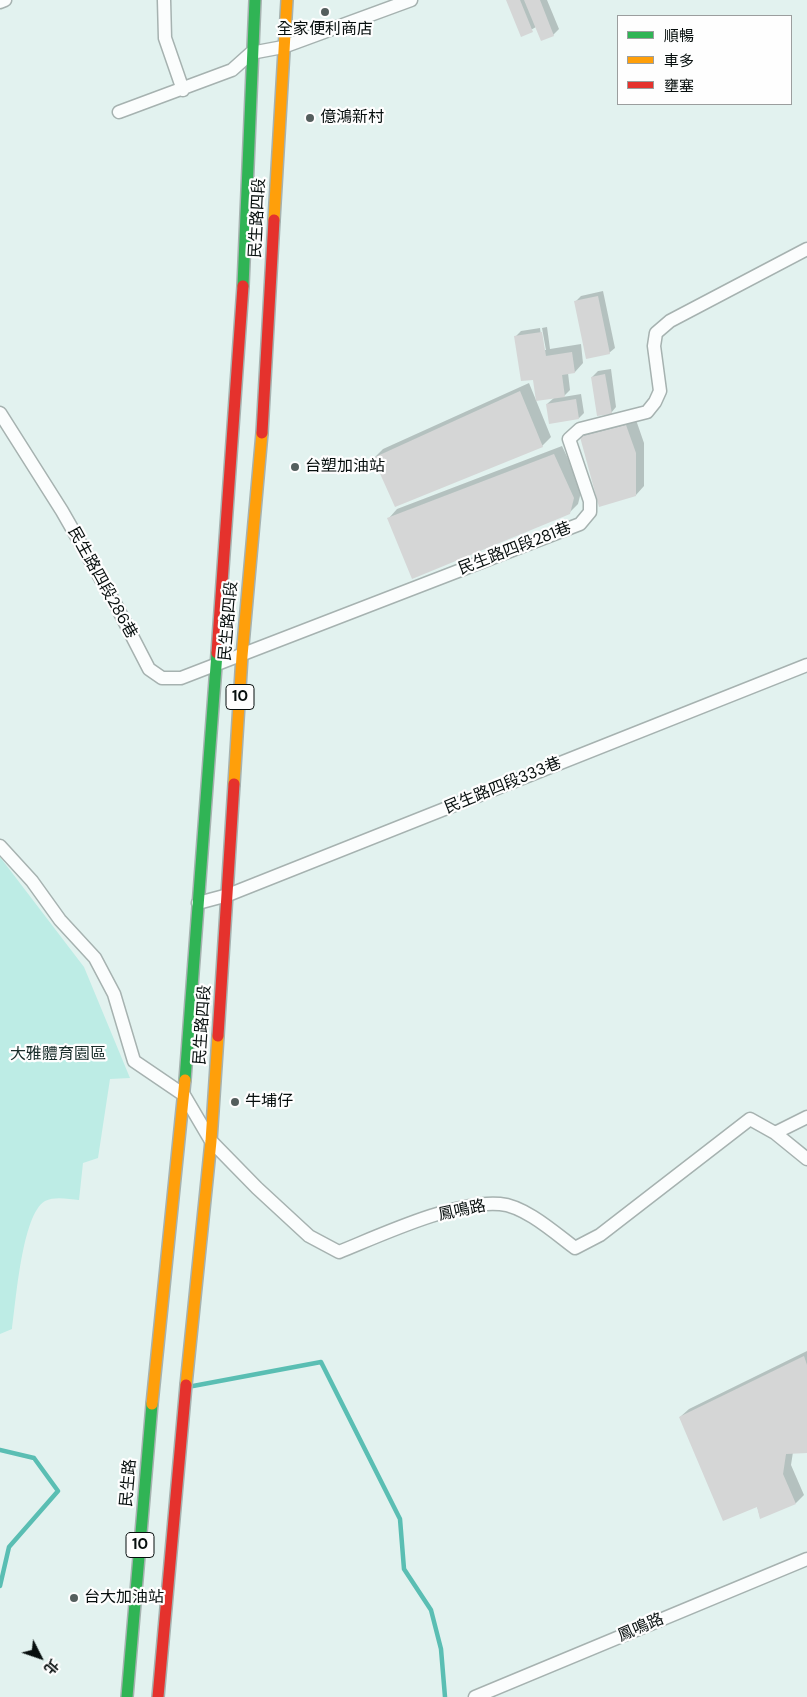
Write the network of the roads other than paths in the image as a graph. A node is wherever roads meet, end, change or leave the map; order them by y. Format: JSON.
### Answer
{"nodes":[{"id":1,"x":5,"y":0,"type":"edge"},
{"id":2,"x":164,"y":0,"type":"edge"},
{"id":3,"x":255,"y":0,"type":"edge"},
{"id":4,"x":287,"y":0,"type":"edge"},
{"id":5,"x":411,"y":0,"type":"edge"},
{"id":6,"x":0,"y":2,"type":"edge"},
{"id":7,"x":282,"y":47,"type":"junction"},
{"id":8,"x":251,"y":54,"type":"junction"},
{"id":9,"x":183,"y":90,"type":"junction"},
{"id":10,"x":120,"y":112,"type":"dead end"},
{"id":11,"x":807,"y":249,"type":"edge"},
{"id":12,"x":0,"y":413,"type":"edge"},
{"id":13,"x":242,"y":656,"type":"junction"},
{"id":14,"x":216,"y":664,"type":"junction"},
{"id":15,"x":807,"y":665,"type":"edge"},
{"id":16,"x":0,"y":846,"type":"edge"},
{"id":17,"x":228,"y":895,"type":"junction"},
{"id":18,"x":198,"y":903,"type":"junction"},
{"id":19,"x":184,"y":1096,"type":"junction"},
{"id":20,"x":807,"y":1117,"type":"edge"},
{"id":21,"x":775,"y":1133,"type":"junction"},
{"id":22,"x":211,"y":1141,"type":"junction"},
{"id":23,"x":807,"y":1159,"type":"edge"},
{"id":24,"x":154,"y":1392,"type":"joint"},
{"id":25,"x":807,"y":1559,"type":"edge"},
{"id":26,"x":127,"y":1697,"type":"edge"},
{"id":27,"x":158,"y":1697,"type":"edge"},
{"id":28,"x":476,"y":1697,"type":"edge"}],
"edges":[{"from":1,"to":6,"type":"street"},
{"from":2,"to":9,"type":"street"},
{"from":3,"to":8,"type":"main road","name":"民生路四段","number":"10"},
{"from":4,"to":7,"type":"main road","name":"民生路四段","number":"10"},
{"from":5,"to":7,"type":"street"},
{"from":7,"to":8,"type":"street"},
{"from":7,"to":13,"type":"main road","name":"民生路四段","number":"10"},
{"from":8,"to":9,"type":"street"},
{"from":8,"to":14,"type":"main road","name":"民生路四段","number":"10"},
{"from":9,"to":10,"type":"street"},
{"from":11,"to":13,"type":"street","name":"民生路四段281巷"},
{"from":12,"to":14,"type":"street","name":"民生路四段286巷"},
{"from":13,"to":14,"type":"street","name":"民生路四段286巷"},
{"from":13,"to":17,"type":"main road","name":"民生路四段","number":"10"},
{"from":14,"to":18,"type":"main road","name":"民生路四段","number":"10"},
{"from":15,"to":17,"type":"street","name":"民生路四段333巷"},
{"from":16,"to":19,"type":"street"},
{"from":17,"to":18,"type":"street","name":"民生路四段333巷"},
{"from":17,"to":22,"type":"main road","name":"民生路四段","number":"10"},
{"from":18,"to":19,"type":"main road","name":"民生路四段","number":"10"},
{"from":19,"to":22,"type":"street","name":"鳳鳴路"},
{"from":19,"to":24,"type":"main road","name":"民生路四段","number":"10"},
{"from":20,"to":21,"type":"street"},
{"from":21,"to":22,"type":"street","name":"鳳鳴路"},
{"from":21,"to":23,"type":"street","name":"鳳鳴路"},
{"from":22,"to":27,"type":"main road","name":"民生路四段","number":"10"},
{"from":24,"to":26,"type":"main road","name":"民生路","number":"10"},
{"from":25,"to":28,"type":"street","name":"鳳鳴路"}]}
